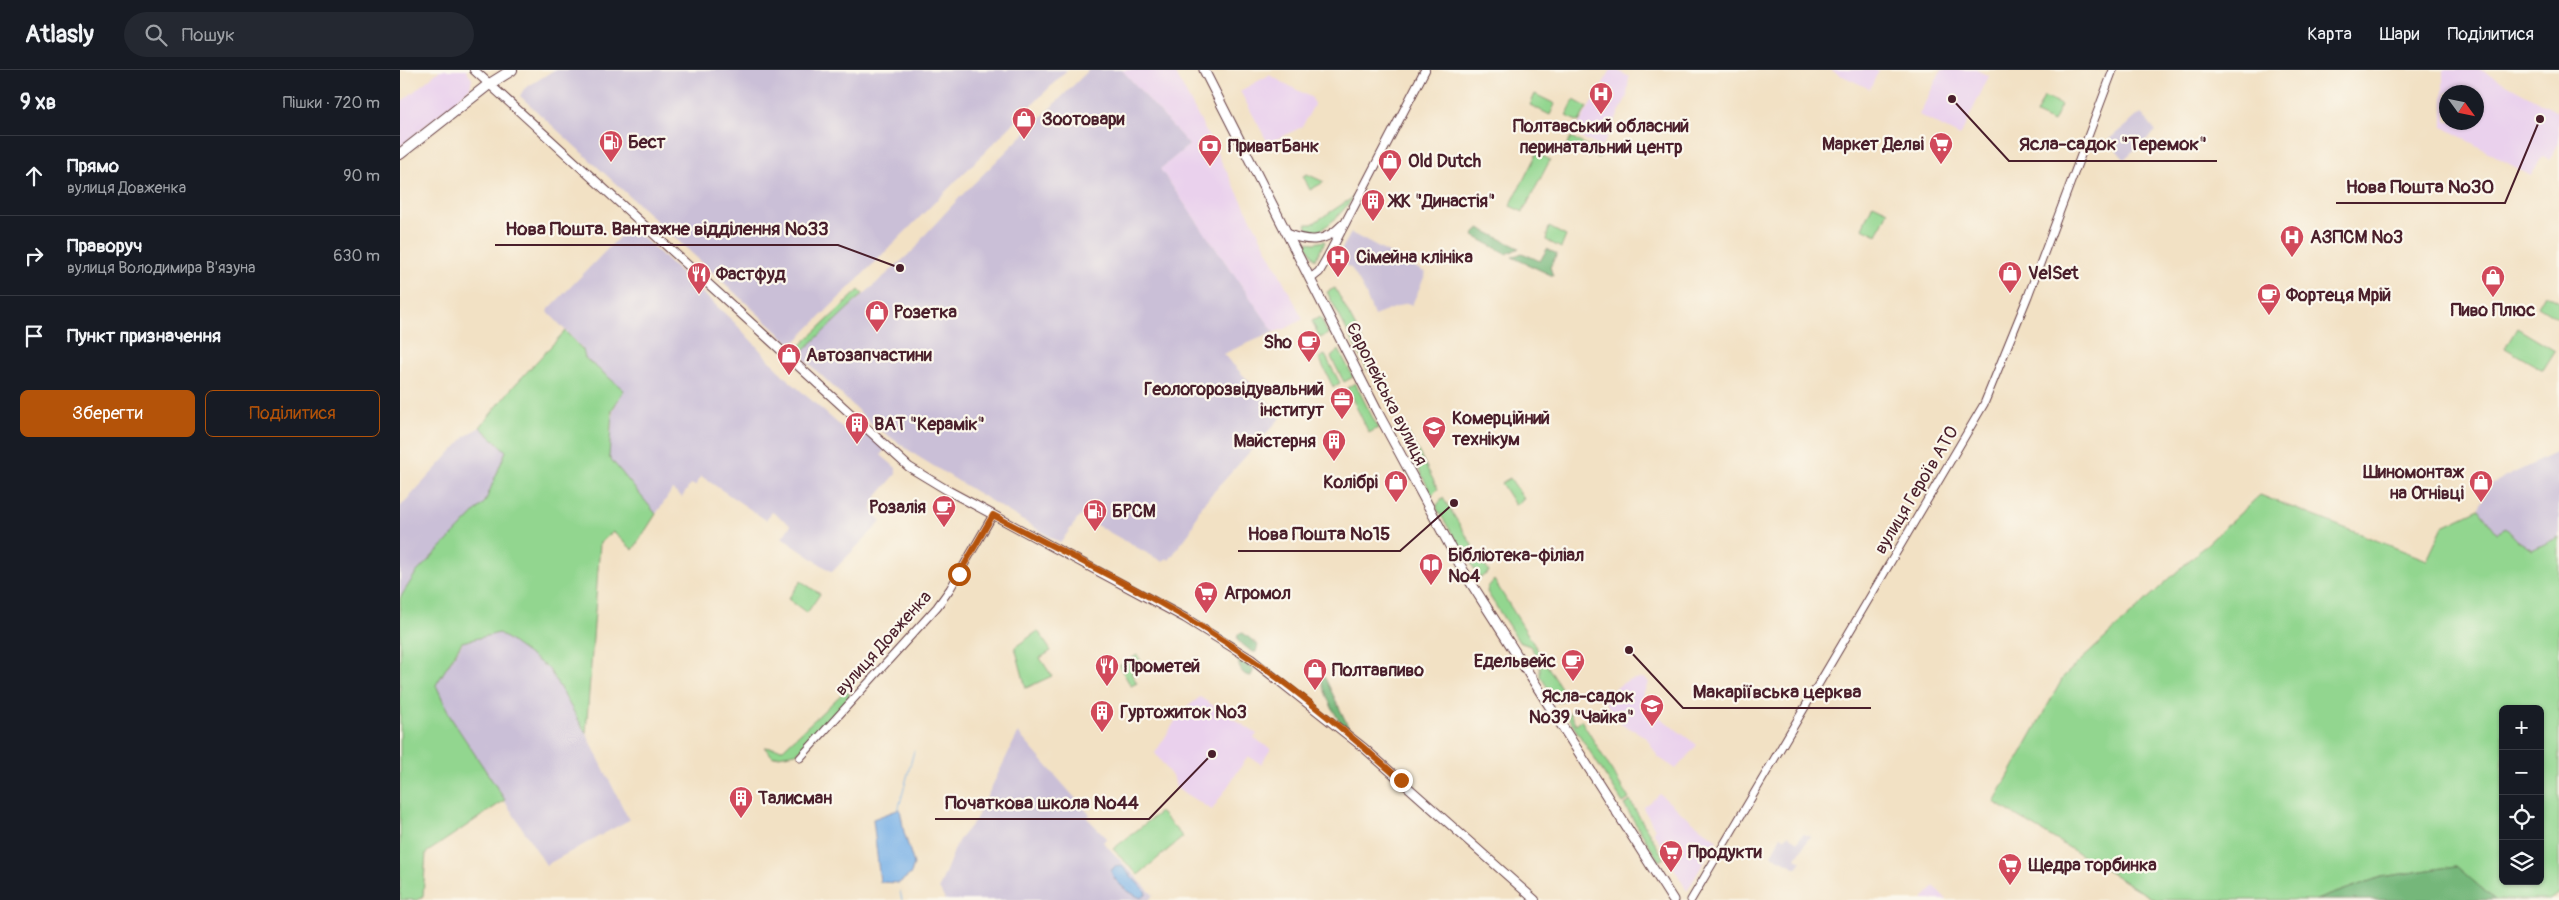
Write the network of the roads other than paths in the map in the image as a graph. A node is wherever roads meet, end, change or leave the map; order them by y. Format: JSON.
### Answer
{"nodes":[{"id":1,"x":474,"y":70,"type":"edge"},
{"id":2,"x":512,"y":70,"type":"edge"},
{"id":3,"x":1204,"y":70,"type":"edge"},
{"id":4,"x":1425,"y":70,"type":"edge"},
{"id":5,"x":2113,"y":70,"type":"edge"},
{"id":6,"x":488,"y":85,"type":"junction"},
{"id":7,"x":400,"y":154,"type":"edge"},
{"id":8,"x":1347,"y":220,"type":"junction"},
{"id":9,"x":1287,"y":234,"type":"junction"},
{"id":10,"x":1310,"y":279,"type":"junction"},
{"id":11,"x":993,"y":515,"type":"junction"},
{"id":12,"x":800,"y":758,"type":"dead end"},
{"id":13,"x":1535,"y":900,"type":"edge"},
{"id":14,"x":1674,"y":900,"type":"edge"},
{"id":15,"x":1691,"y":900,"type":"edge"}],
"edges":[{"from":1,"to":6,"type":"main road"},
{"from":2,"to":6,"type":"highway"},
{"from":3,"to":9,"type":"main road","name":"Європейська вулиця"},
{"from":4,"to":8,"type":"main road"},
{"from":5,"to":15,"type":"street","name":"вулиця Героїв АТО"},
{"from":6,"to":7,"type":"highway"},
{"from":6,"to":11,"type":"main road"},
{"from":8,"to":9,"type":"main road"},
{"from":8,"to":10,"type":"main road"},
{"from":9,"to":10,"type":"main road","name":"Європейська вулиця"},
{"from":10,"to":14,"type":"main road","name":"Європейська вулиця"},
{"from":11,"to":12,"type":"street","name":"вулиця Довженка"},
{"from":11,"to":13,"type":"main road"}]}
